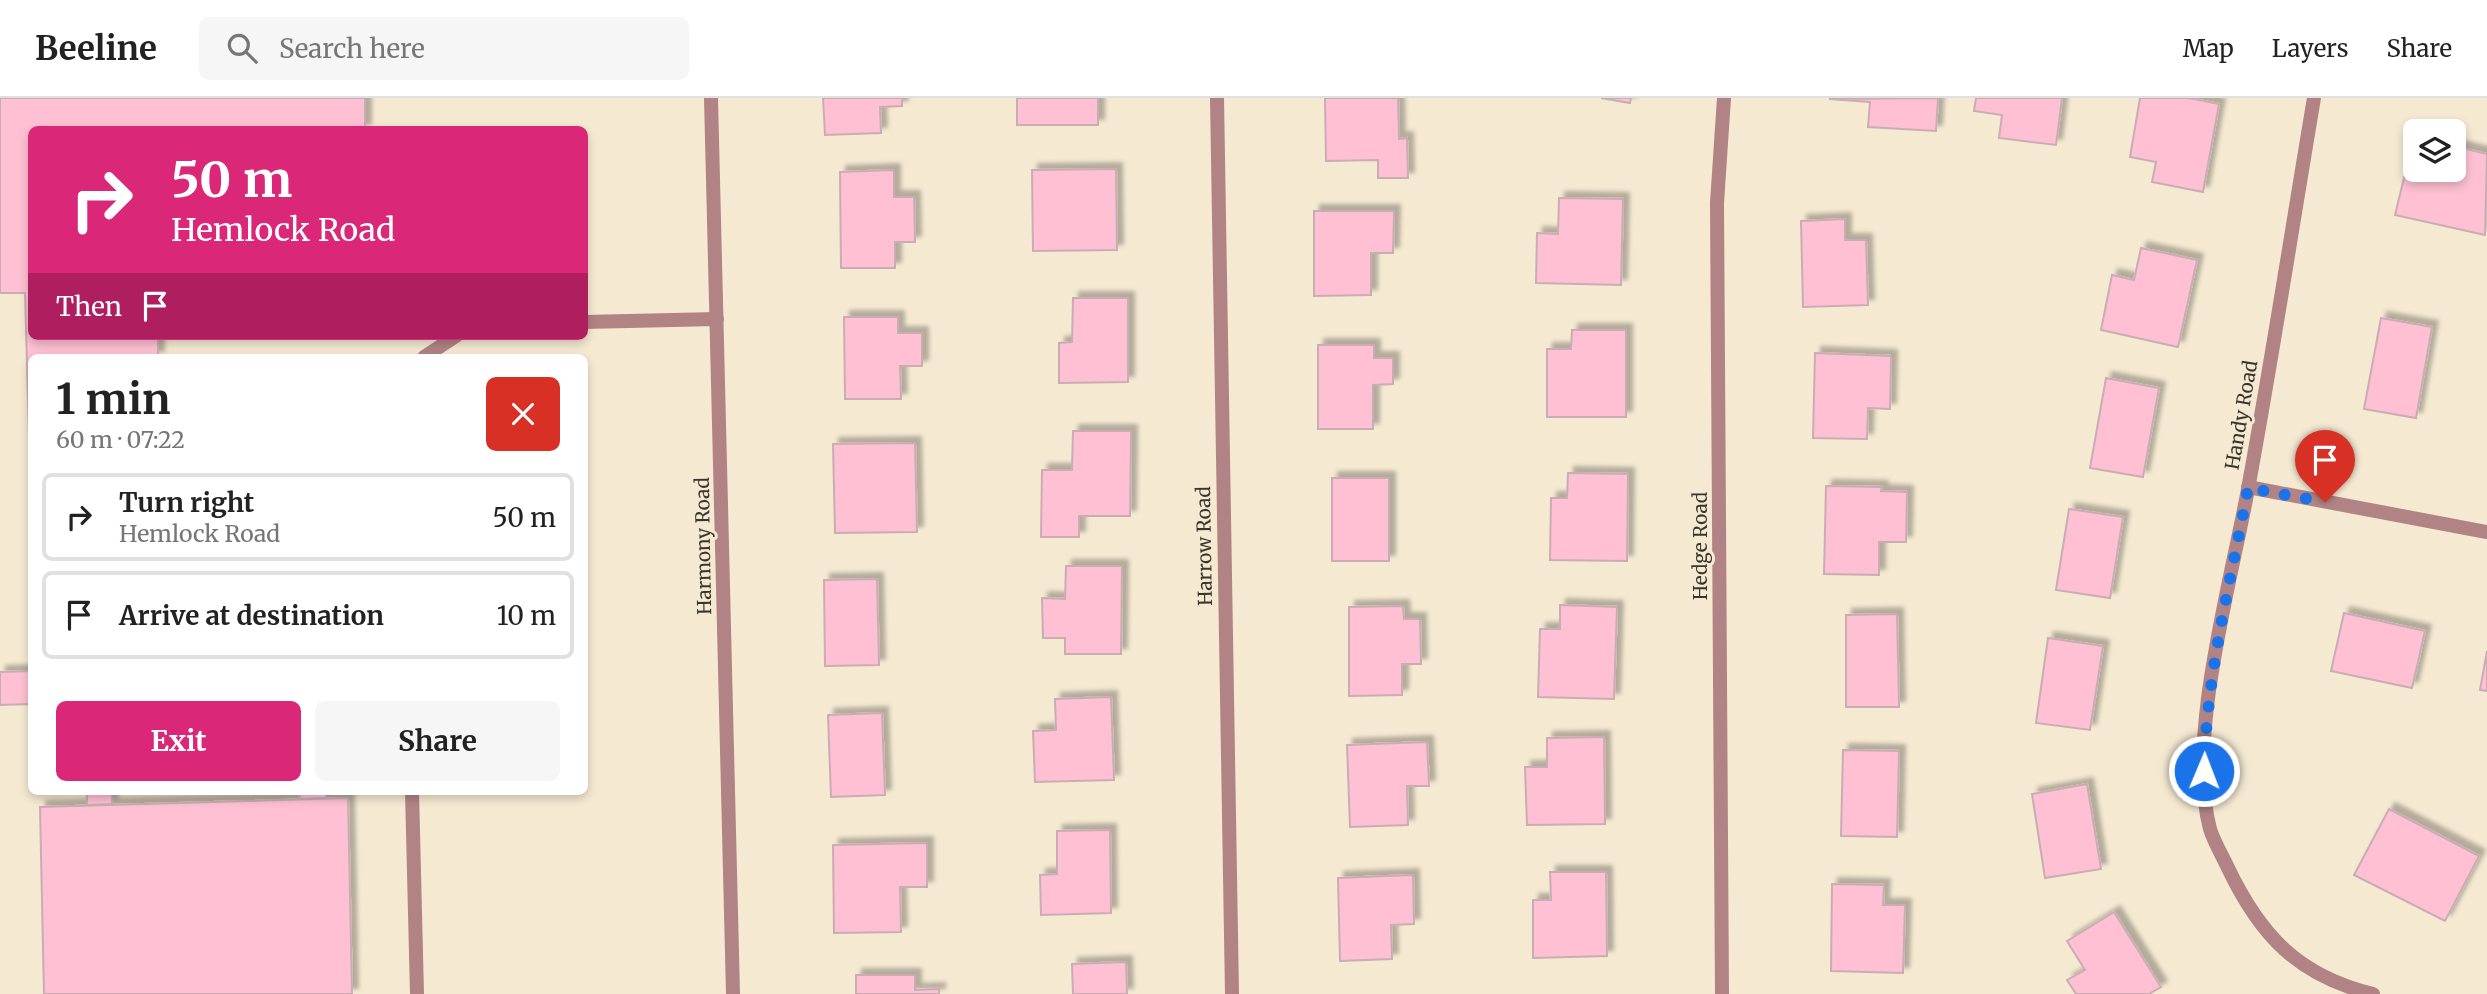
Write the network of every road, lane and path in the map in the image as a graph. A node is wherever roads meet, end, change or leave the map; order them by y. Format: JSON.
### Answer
{"nodes":[{"id":1,"x":711,"y":98,"type":"edge"},
{"id":2,"x":1217,"y":98,"type":"edge"},
{"id":3,"x":1724,"y":98,"type":"edge"},
{"id":4,"x":2314,"y":98,"type":"edge"},
{"id":5,"x":717,"y":319,"type":"junction"},
{"id":6,"x":588,"y":322,"type":"edge"},
{"id":7,"x":450,"y":340,"type":"edge"},
{"id":8,"x":429,"y":354,"type":"edge"},
{"id":9,"x":2248,"y":488,"type":"junction"},
{"id":10,"x":2487,"y":532,"type":"edge"},
{"id":11,"x":412,"y":795,"type":"edge"},
{"id":12,"x":2354,"y":992,"type":"edge"},
{"id":13,"x":417,"y":994,"type":"edge"},
{"id":14,"x":733,"y":994,"type":"edge"},
{"id":15,"x":1233,"y":994,"type":"edge"},
{"id":16,"x":1722,"y":994,"type":"edge"},
{"id":17,"x":2373,"y":994,"type":"edge"}],
"edges":[{"from":1,"to":5,"type":"street","name":"Harmony Road"},
{"from":2,"to":15,"type":"street","name":"Harrow Road"},
{"from":3,"to":16,"type":"street","name":"Hedge Road"},
{"from":4,"to":9,"type":"street","name":"Handy Road"},
{"from":5,"to":6,"type":"street"},
{"from":5,"to":14,"type":"street","name":"Harmony Road"},
{"from":7,"to":8,"type":"street"},
{"from":9,"to":10,"type":"street"},
{"from":9,"to":12,"type":"street","name":"Handy Road"},
{"from":11,"to":13,"type":"street"},
{"from":12,"to":17,"type":"street","name":"Handy Road"}]}
